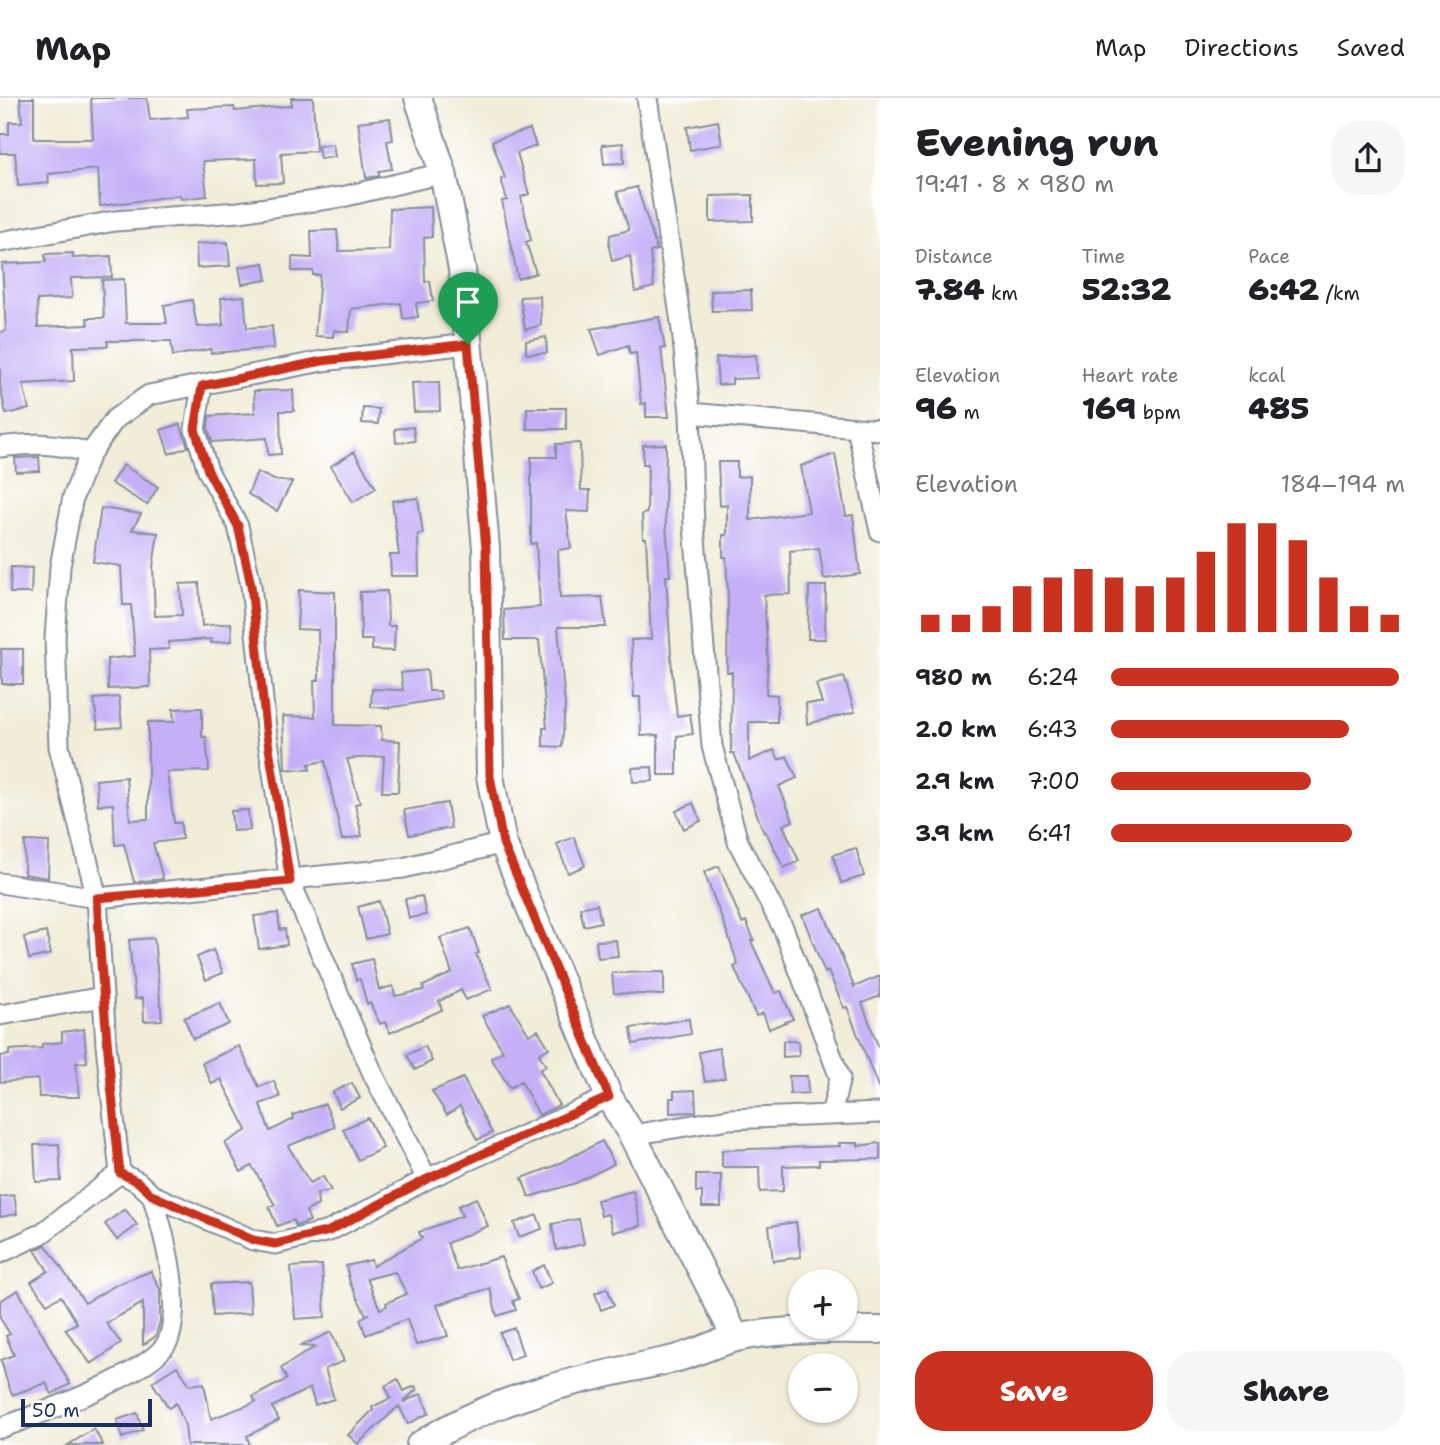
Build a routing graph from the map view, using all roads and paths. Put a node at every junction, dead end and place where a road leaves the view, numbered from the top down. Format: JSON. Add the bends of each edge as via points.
{"nodes":[{"id":1,"x":418,"y":98,"type":"edge"},
{"id":2,"x":647,"y":98,"type":"edge"},
{"id":3,"x":443,"y":173,"type":"junction"},
{"id":4,"x":0,"y":242,"type":"edge"},
{"id":5,"x":468,"y":344,"type":"junction"},
{"id":6,"x":202,"y":386,"type":"junction"},
{"id":7,"x":690,"y":413,"type":"junction"},
{"id":8,"x":857,"y":428,"type":"junction"},
{"id":9,"x":880,"y":429,"type":"edge"},
{"id":10,"x":0,"y":447,"type":"edge"},
{"id":11,"x":90,"y":454,"type":"junction"},
{"id":12,"x":880,"y":531,"type":"edge"},
{"id":13,"x":503,"y":843,"type":"junction"},
{"id":14,"x":290,"y":881,"type":"junction"},
{"id":15,"x":0,"y":883,"type":"edge"},
{"id":16,"x":97,"y":898,"type":"junction"},
{"id":17,"x":103,"y":997,"type":"junction"},
{"id":18,"x":0,"y":1015,"type":"edge"},
{"id":19,"x":609,"y":1097,"type":"junction"},
{"id":20,"x":880,"y":1113,"type":"edge"},
{"id":21,"x":831,"y":1115,"type":"junction"},
{"id":22,"x":632,"y":1135,"type":"junction"},
{"id":23,"x":120,"y":1173,"type":"junction"},
{"id":24,"x":427,"y":1179,"type":"junction"},
{"id":25,"x":152,"y":1195,"type":"junction"},
{"id":26,"x":0,"y":1253,"type":"edge"},
{"id":27,"x":880,"y":1329,"type":"edge"},
{"id":28,"x":736,"y":1338,"type":"junction"},
{"id":29,"x":0,"y":1428,"type":"edge"},
{"id":30,"x":420,"y":1445,"type":"edge"}],
"edges":[{"from":1,"to":3,"type":"street"},
{"from":2,"to":7,"type":"street"},
{"from":3,"to":4,"type":"street","via":[[342,197],[239,212],[115,221]]},
{"from":3,"to":5,"type":"street","via":[[462,269]]},
{"from":5,"to":6,"type":"street","via":[[322,361]]},
{"from":5,"to":13,"type":"street","via":[[486,549],[490,776]]},
{"from":6,"to":11,"type":"street","via":[[149,395],[115,419]]},
{"from":6,"to":14,"type":"street","via":[[195,429],[208,471],[238,526],[251,585],[264,716]]},
{"from":7,"to":8,"type":"street"},
{"from":7,"to":21,"type":"street","via":[[712,746],[738,842],[784,930],[840,1078]]},
{"from":8,"to":9,"type":"street"},
{"from":8,"to":12,"type":"street"},
{"from":10,"to":11,"type":"street","via":[[36,442],[71,446]]},
{"from":11,"to":16,"type":"street","via":[[70,509],[55,638],[59,747]]},
{"from":13,"to":14,"type":"street","via":[[403,868]]},
{"from":13,"to":19,"type":"street"},
{"from":14,"to":16,"type":"street"},
{"from":14,"to":24,"type":"street","via":[[373,1074]]},
{"from":15,"to":16,"type":"street"},
{"from":16,"to":17,"type":"street"},
{"from":17,"to":18,"type":"street"},
{"from":17,"to":23,"type":"street"},
{"from":19,"to":22,"type":"street"},
{"from":19,"to":24,"type":"street"},
{"from":20,"to":21,"type":"street"},
{"from":21,"to":22,"type":"street","via":[[729,1119]]},
{"from":22,"to":28,"type":"street"},
{"from":23,"to":25,"type":"street"},
{"from":23,"to":26,"type":"street","via":[[41,1234]]},
{"from":24,"to":25,"type":"street","via":[[329,1231],[275,1244],[253,1240]]},
{"from":25,"to":29,"type":"street","via":[[167,1244],[169,1340],[161,1352],[98,1390]]},
{"from":27,"to":28,"type":"street"},
{"from":28,"to":30,"type":"street","via":[[680,1358],[584,1378],[491,1406]]}]}
